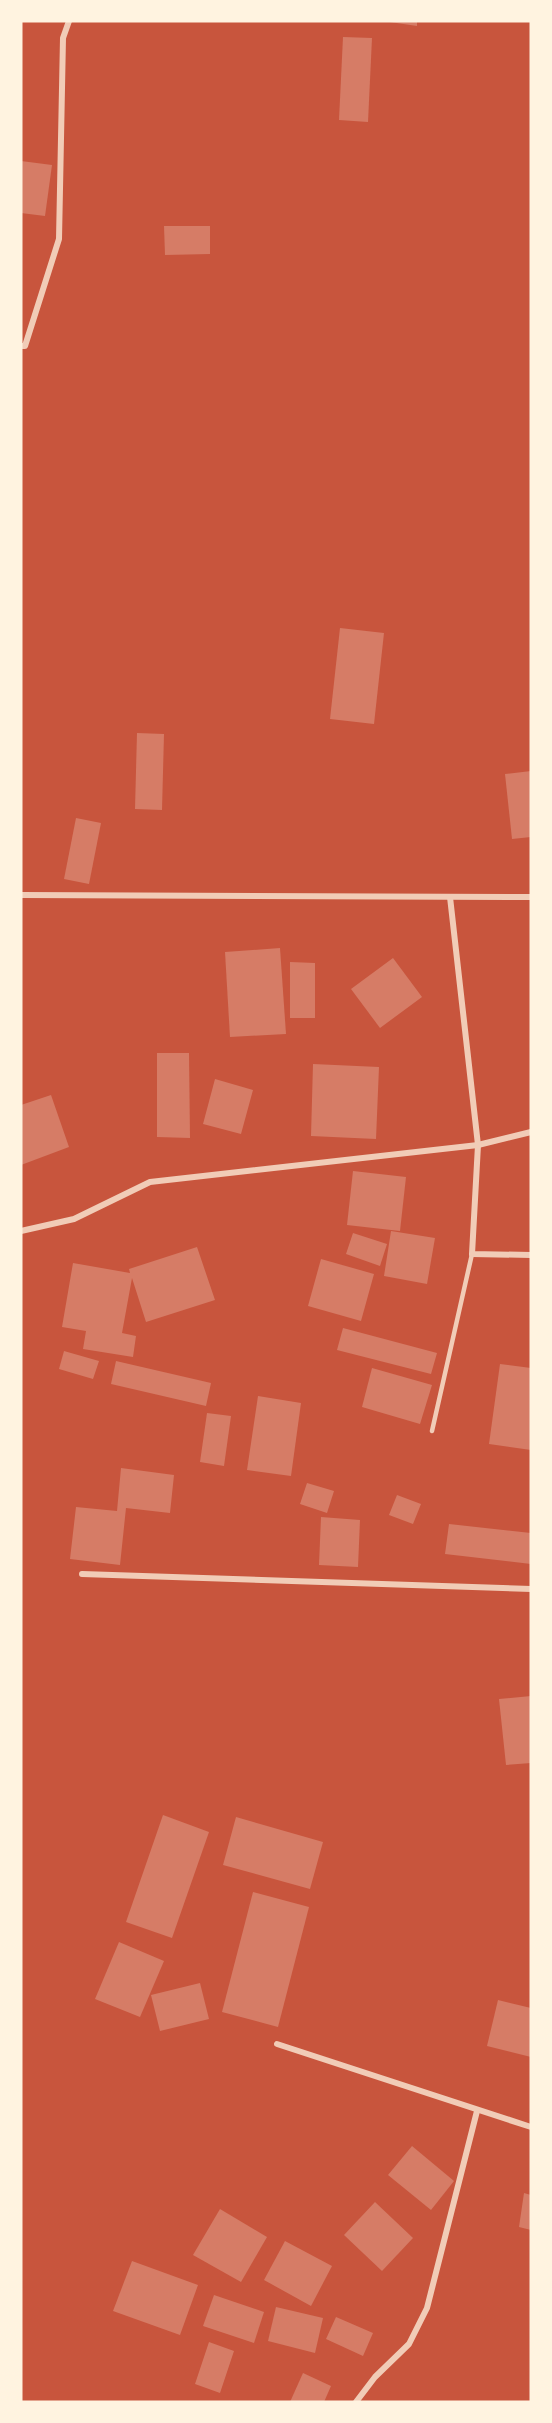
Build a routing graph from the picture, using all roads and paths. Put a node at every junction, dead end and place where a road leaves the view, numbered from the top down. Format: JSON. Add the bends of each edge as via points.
{"nodes":[{"id":1,"x":69,"y":21,"type":"edge"},
{"id":2,"x":21,"y":346,"type":"edge"},
{"id":3,"x":21,"y":895,"type":"edge"},
{"id":4,"x":450,"y":897,"type":"junction"},
{"id":5,"x":531,"y":897,"type":"edge"},
{"id":6,"x":531,"y":1132,"type":"edge"},
{"id":7,"x":478,"y":1145,"type":"junction"},
{"id":8,"x":21,"y":1231,"type":"edge"},
{"id":9,"x":472,"y":1254,"type":"junction"},
{"id":10,"x":531,"y":1255,"type":"edge"},
{"id":11,"x":432,"y":1431,"type":"dead end"},
{"id":12,"x":82,"y":1574,"type":"dead end"},
{"id":13,"x":531,"y":1589,"type":"edge"},
{"id":14,"x":277,"y":2044,"type":"dead end"},
{"id":15,"x":477,"y":2111,"type":"junction"},
{"id":16,"x":531,"y":2127,"type":"edge"},
{"id":17,"x":356,"y":2402,"type":"edge"}],
"edges":[{"from":1,"to":2,"type":"street","via":[[63,38],[59,239],[25,346]]},
{"from":3,"to":4,"type":"street"},
{"from":4,"to":5,"type":"street"},
{"from":4,"to":7,"type":"street"},
{"from":6,"to":7,"type":"street"},
{"from":7,"to":8,"type":"street","via":[[150,1182],[74,1219]]},
{"from":7,"to":9,"type":"street"},
{"from":9,"to":10,"type":"street"},
{"from":9,"to":11,"type":"lane"},
{"from":12,"to":13,"type":"street"},
{"from":14,"to":15,"type":"street"},
{"from":15,"to":16,"type":"street"},
{"from":15,"to":17,"type":"street","via":[[427,2308],[409,2344]]}]}
